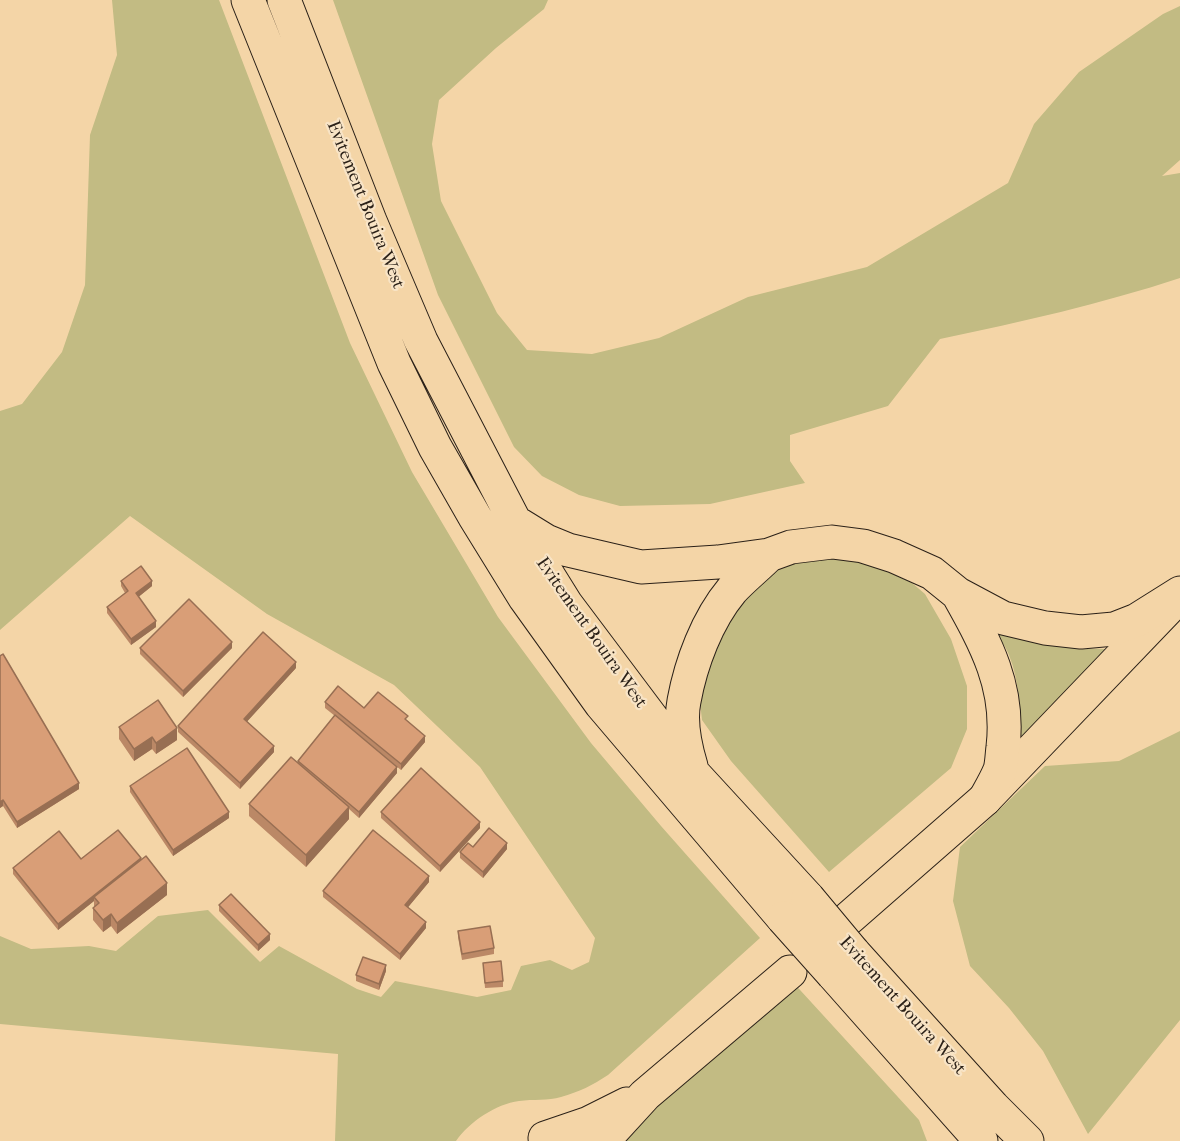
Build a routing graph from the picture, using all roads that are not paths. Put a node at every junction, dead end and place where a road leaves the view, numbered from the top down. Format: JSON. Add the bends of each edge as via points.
{"nodes":[{"id":1,"x":248,"y":0,"type":"edge"},
{"id":2,"x":284,"y":0,"type":"edge"},
{"id":3,"x":515,"y":522,"type":"junction"},
{"id":4,"x":769,"y":555,"type":"junction"},
{"id":5,"x":958,"y":594,"type":"junction"},
{"id":6,"x":1180,"y":594,"type":"edge"},
{"id":7,"x":693,"y":773,"type":"junction"},
{"id":8,"x":985,"y":799,"type":"junction"},
{"id":9,"x":849,"y":918,"type":"dead end"},
{"id":10,"x":843,"y":963,"type":"junction"},
{"id":11,"x":790,"y":972,"type":"dead end"},
{"id":12,"x":645,"y":1095,"type":"junction"},
{"id":13,"x":970,"y":1135,"type":"edge"},
{"id":14,"x":540,"y":1140,"type":"edge"},
{"id":15,"x":603,"y":1141,"type":"edge"},
{"id":16,"x":1027,"y":1141,"type":"edge"}],
"edges":[{"from":1,"to":10,"type":"main road","name":"Evitement Bouira West","bridge":true,"via":[[394,363],[435,447],[525,598],[601,704],[783,918]]},
{"from":2,"to":3,"type":"main road","name":"Evitement Bouira West","via":[[421,341]]},
{"from":3,"to":4,"type":"main road","via":[[568,550],[641,567]]},
{"from":3,"to":7,"type":"main road","name":"Evitement Bouira West","via":[[566,604]]},
{"from":4,"to":5,"type":"main road","via":[[791,547],[832,542],[863,546],[932,573]]},
{"from":4,"to":7,"type":"main road","via":[[733,590],[712,619],[696,659],[683,702]]},
{"from":5,"to":6,"type":"main road","via":[[1003,618],[1081,632],[1114,628],[1137,620]]},
{"from":5,"to":8,"type":"main road","via":[[982,636],[998,676],[1003,704],[1000,769]]},
{"from":6,"to":8,"type":"main road"},
{"from":7,"to":10,"type":"main road","name":"Evitement Bouira West","bridge":true,"via":[[808,898]]},
{"from":8,"to":9,"type":"main road"},
{"from":10,"to":13,"type":"main road","name":"Evitement Bouira West"},
{"from":10,"to":16,"type":"main road","name":"Evitement Bouira West"},
{"from":11,"to":12,"type":"main road"},
{"from":12,"to":14,"type":"main road","via":[[589,1123]]},
{"from":12,"to":15,"type":"main road"}]}
